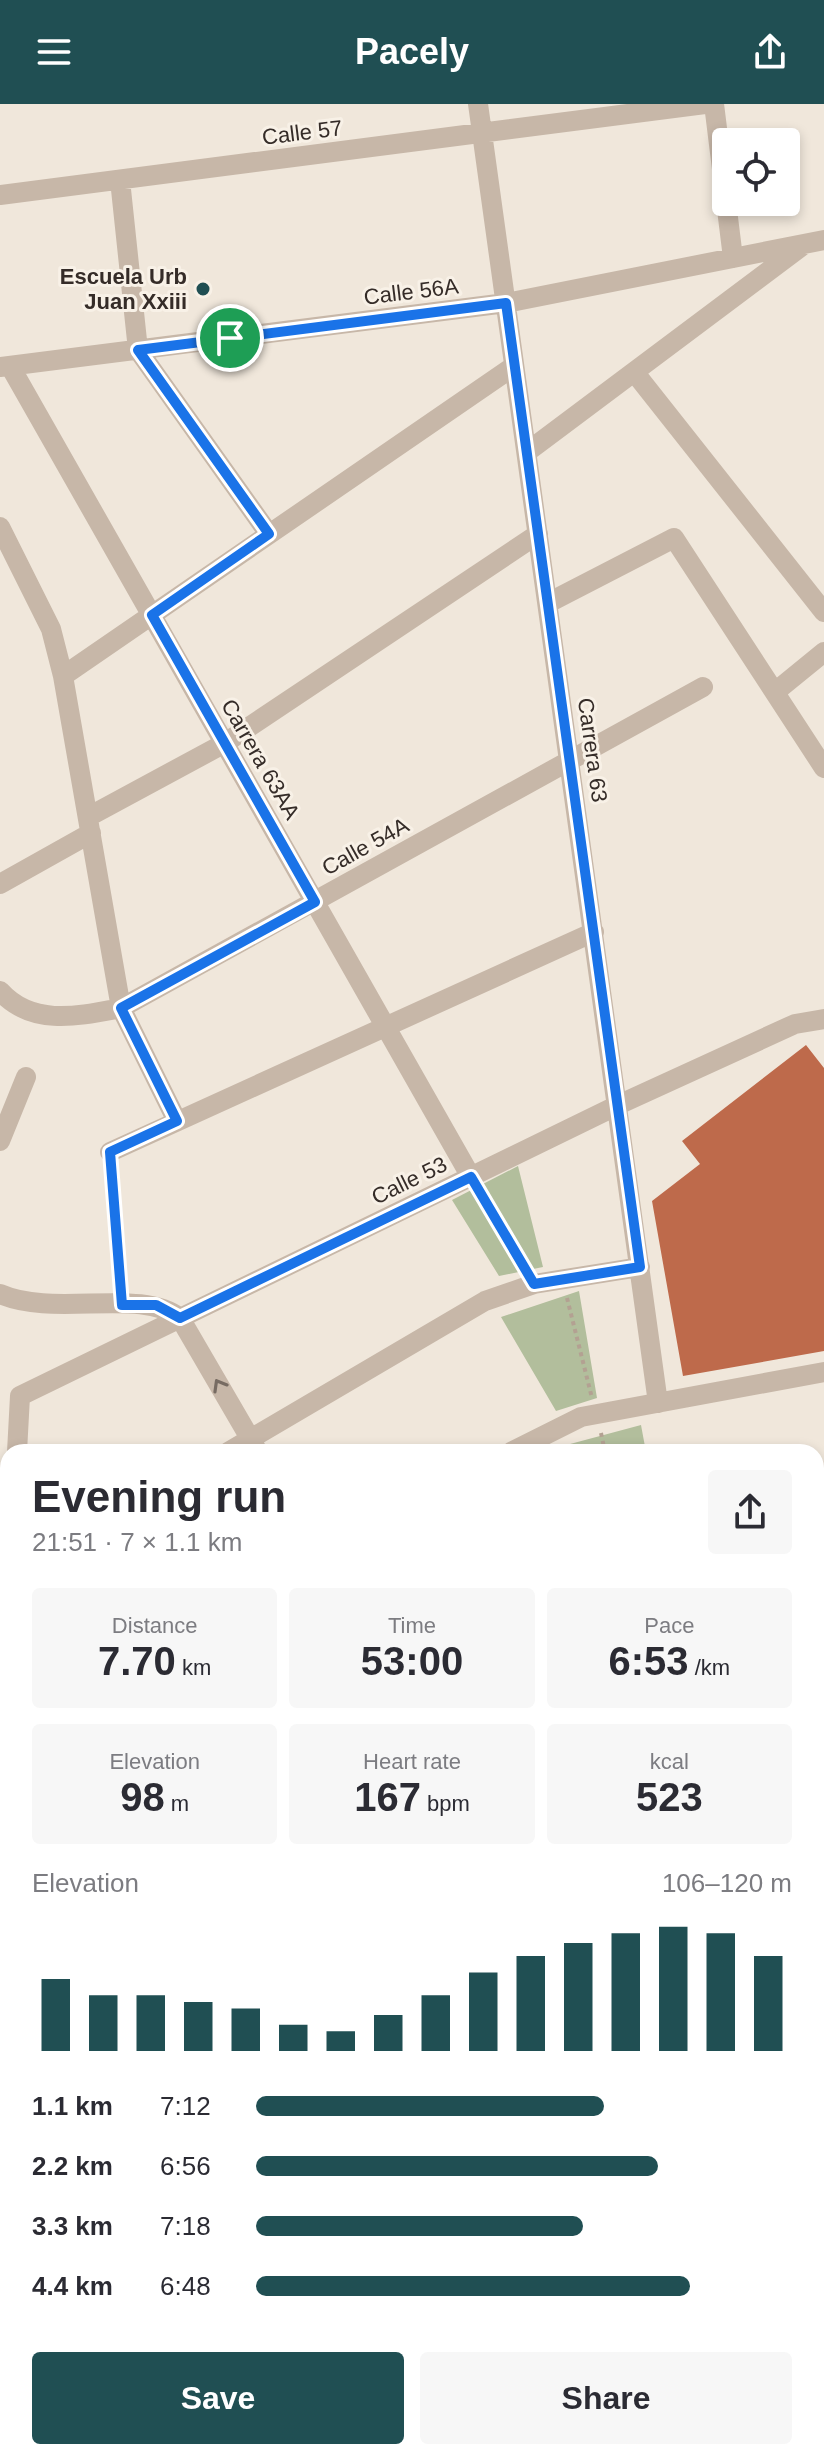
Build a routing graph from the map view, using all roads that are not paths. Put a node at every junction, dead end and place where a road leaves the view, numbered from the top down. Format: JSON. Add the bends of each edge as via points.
{"nodes":[{"id":1,"x":478,"y":104,"type":"edge"},
{"id":2,"x":705,"y":104,"type":"edge"},
{"id":3,"x":714,"y":104,"type":"edge"},
{"id":4,"x":482,"y":133,"type":"junction"},
{"id":5,"x":120,"y":180,"type":"junction"},
{"id":6,"x":0,"y":195,"type":"edge"},
{"id":7,"x":815,"y":242,"type":"edge"},
{"id":8,"x":733,"y":258,"type":"junction"},
{"id":9,"x":506,"y":303,"type":"junction"},
{"id":10,"x":138,"y":350,"type":"junction"},
{"id":11,"x":5,"y":366,"type":"edge"},
{"id":12,"x":514,"y":366,"type":"junction"},
{"id":13,"x":635,"y":373,"type":"junction"},
{"id":14,"x":527,"y":452,"type":"junction"},
{"id":15,"x":0,"y":527,"type":"edge"},
{"id":16,"x":269,"y":534,"type":"junction"},
{"id":17,"x":538,"y":534,"type":"junction"},
{"id":18,"x":548,"y":603,"type":"junction"},
{"id":19,"x":824,"y":612,"type":"edge"},
{"id":20,"x":152,"y":615,"type":"junction"},
{"id":21,"x":824,"y":652,"type":"edge"},
{"id":22,"x":63,"y":676,"type":"junction"},
{"id":23,"x":703,"y":687,"type":"dead end"},
{"id":24,"x":775,"y":692,"type":"junction"},
{"id":25,"x":225,"y":743,"type":"junction"},
{"id":26,"x":570,"y":760,"type":"junction"},
{"id":27,"x":824,"y":768,"type":"edge"},
{"id":28,"x":89,"y":825,"type":"junction"},
{"id":29,"x":0,"y":884,"type":"edge"},
{"id":30,"x":315,"y":902,"type":"junction"},
{"id":31,"x":594,"y":932,"type":"junction"},
{"id":32,"x":0,"y":991,"type":"edge"},
{"id":33,"x":121,"y":1008,"type":"junction"},
{"id":34,"x":824,"y":1019,"type":"edge"},
{"id":35,"x":386,"y":1026,"type":"junction"},
{"id":36,"x":26,"y":1077,"type":"dead end"},
{"id":37,"x":618,"y":1105,"type":"junction"},
{"id":38,"x":177,"y":1121,"type":"junction"},
{"id":39,"x":0,"y":1141,"type":"edge"},
{"id":40,"x":110,"y":1152,"type":"road end"},
{"id":41,"x":471,"y":1177,"type":"junction"},
{"id":42,"x":640,"y":1267,"type":"junction"},
{"id":43,"x":0,"y":1294,"type":"edge"},
{"id":44,"x":180,"y":1318,"type":"junction"},
{"id":45,"x":824,"y":1372,"type":"edge"},
{"id":46,"x":658,"y":1403,"type":"junction"},
{"id":47,"x":17,"y":1444,"type":"edge"},
{"id":48,"x":253,"y":1444,"type":"edge"},
{"id":49,"x":256,"y":1444,"type":"edge"},
{"id":50,"x":526,"y":1444,"type":"edge"}],
"edges":[{"from":1,"to":4,"type":"street","name":"Carrera 63"},
{"from":2,"to":4,"type":"street","name":"Calle 57"},
{"from":3,"to":8,"type":"street"},
{"from":4,"to":5,"type":"street","name":"Calle 57"},
{"from":4,"to":9,"type":"street","name":"Carrera 63"},
{"from":5,"to":6,"type":"street","name":"Calle 57"},
{"from":5,"to":10,"type":"street"},
{"from":7,"to":8,"type":"street","name":"Calle 56A"},
{"from":7,"to":13,"type":"street"},
{"from":8,"to":9,"type":"street","name":"Calle 56A"},
{"from":9,"to":10,"type":"street","name":"Calle 56A"},
{"from":9,"to":12,"type":"street","name":"Carrera 63"},
{"from":10,"to":11,"type":"street","name":"Calle 56A"},
{"from":10,"to":16,"type":"street"},
{"from":11,"to":20,"type":"street","name":"Carrera 63AA"},
{"from":12,"to":14,"type":"street","name":"Carrera 63"},
{"from":12,"to":16,"type":"street"},
{"from":13,"to":14,"type":"street"},
{"from":13,"to":19,"type":"street"},
{"from":14,"to":17,"type":"street","name":"Carrera 63"},
{"from":15,"to":22,"type":"street","via":[[51,629]]},
{"from":16,"to":20,"type":"street"},
{"from":17,"to":18,"type":"street","name":"Carrera 63"},
{"from":17,"to":25,"type":"street"},
{"from":18,"to":24,"type":"street","via":[[674,538]]},
{"from":18,"to":26,"type":"street","name":"Carrera 63"},
{"from":20,"to":22,"type":"street"},
{"from":20,"to":25,"type":"street","name":"Carrera 63AA"},
{"from":21,"to":24,"type":"street"},
{"from":22,"to":28,"type":"street"},
{"from":23,"to":26,"type":"street","name":"Calle 54A"},
{"from":24,"to":27,"type":"street"},
{"from":25,"to":28,"type":"street"},
{"from":25,"to":30,"type":"street","name":"Carrera 63AA"},
{"from":26,"to":30,"type":"street","name":"Calle 54A"},
{"from":26,"to":31,"type":"street","name":"Carrera 63"},
{"from":28,"to":29,"type":"street"},
{"from":28,"to":33,"type":"street"},
{"from":30,"to":33,"type":"street","name":"Calle 54A"},
{"from":30,"to":35,"type":"street","name":"Carrera 63AA"},
{"from":31,"to":35,"type":"street"},
{"from":31,"to":37,"type":"street","name":"Carrera 63"},
{"from":32,"to":33,"type":"street","name":"Calle 54A","via":[[31,1014],[76,1016]]},
{"from":33,"to":38,"type":"street"},
{"from":34,"to":37,"type":"street","name":"Calle 53","via":[[795,1024]]},
{"from":35,"to":38,"type":"street"},
{"from":35,"to":41,"type":"street","name":"Carrera 63AA"},
{"from":36,"to":39,"type":"street"},
{"from":37,"to":41,"type":"street","name":"Calle 53"},
{"from":37,"to":42,"type":"street","name":"Carrera 63"},
{"from":38,"to":40,"type":"street"},
{"from":41,"to":44,"type":"street","name":"Calle 53"},
{"from":42,"to":46,"type":"street","name":"Carrera 63"},
{"from":42,"to":49,"type":"street","via":[[534,1284],[485,1301]]},
{"from":43,"to":44,"type":"street","via":[[48,1306],[156,1305]]},
{"from":44,"to":47,"type":"street","name":"Calle 53","via":[[20,1396]]},
{"from":48,"to":44,"type":"street","one_way":true},
{"from":45,"to":46,"type":"street"},
{"from":46,"to":50,"type":"street","via":[[564,1424]]}]}
